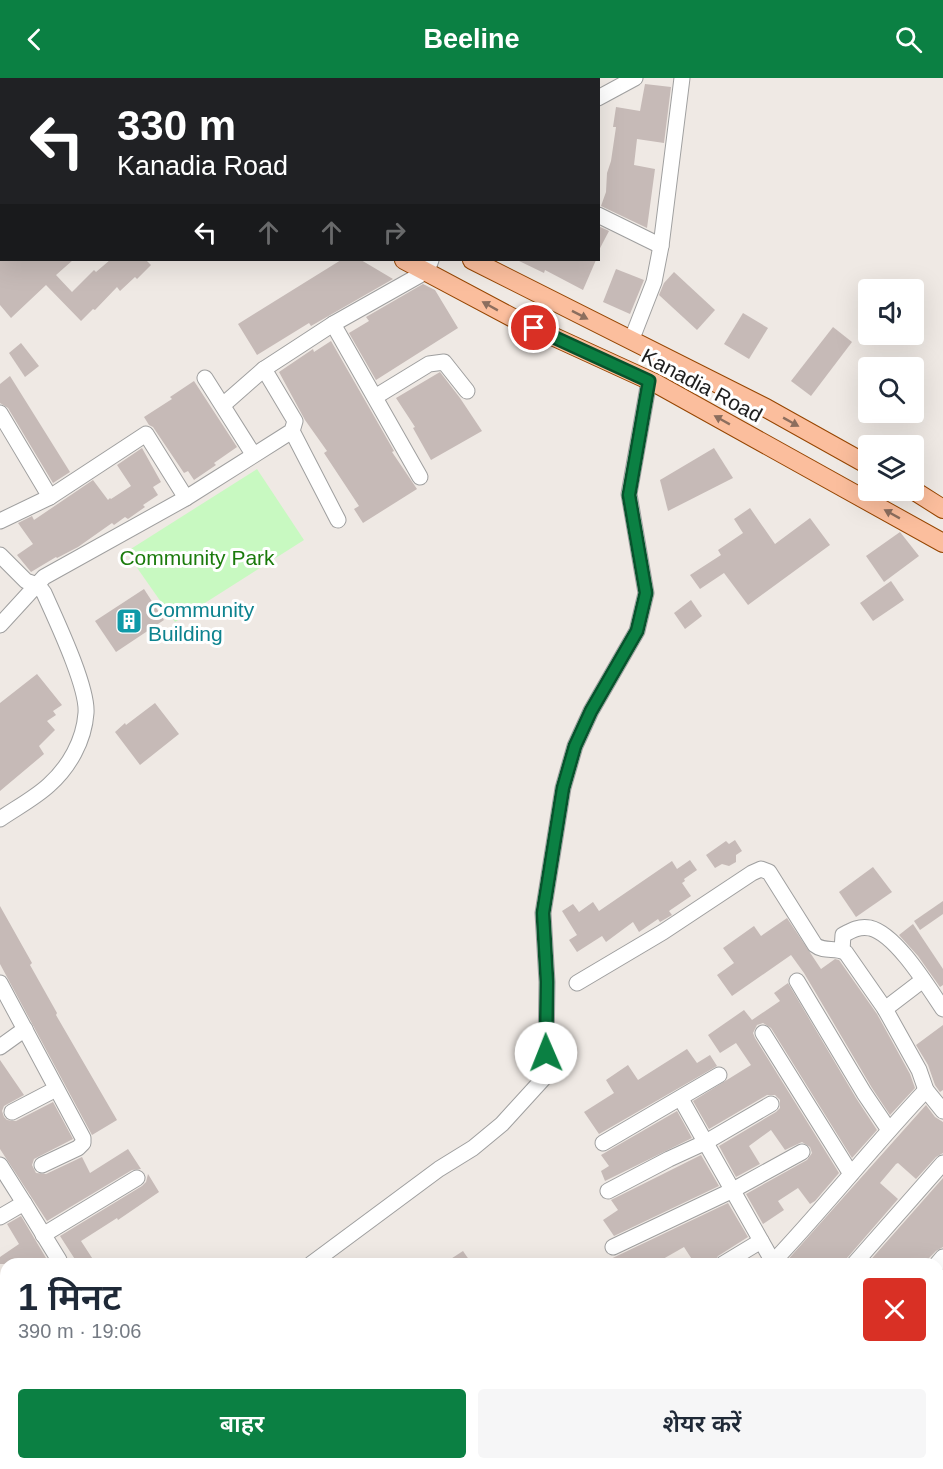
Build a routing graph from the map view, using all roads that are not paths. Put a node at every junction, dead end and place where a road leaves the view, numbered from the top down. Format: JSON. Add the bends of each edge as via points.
{"nodes":[{"id":1,"x":682,"y":78,"type":"edge"},
{"id":2,"x":629,"y":79,"type":"edge"},
{"id":3,"x":600,"y":97,"type":"edge"},
{"id":4,"x":600,"y":216,"type":"edge"},
{"id":5,"x":661,"y":246,"type":"junction"},
{"id":6,"x":409,"y":261,"type":"edge"},
{"id":7,"x":474,"y":261,"type":"edge"},
{"id":8,"x":429,"y":265,"type":"edge"},
{"id":9,"x":333,"y":324,"type":"junction"},
{"id":10,"x":631,"y":341,"type":"junction"},
{"id":11,"x":264,"y":369,"type":"junction"},
{"id":12,"x":205,"y":378,"type":"dead end"},
{"id":13,"x":649,"y":381,"type":"junction"},
{"id":14,"x":467,"y":391,"type":"dead end"},
{"id":15,"x":375,"y":397,"type":"junction"},
{"id":16,"x":223,"y":405,"type":"junction"},
{"id":17,"x":0,"y":413,"type":"edge"},
{"id":18,"x":292,"y":431,"type":"junction"},
{"id":19,"x":253,"y":454,"type":"junction"},
{"id":20,"x":858,"y":459,"type":"edge"},
{"id":21,"x":420,"y":477,"type":"dead end"},
{"id":22,"x":50,"y":497,"type":"junction"},
{"id":23,"x":924,"y":497,"type":"edge"},
{"id":24,"x":186,"y":498,"type":"junction"},
{"id":25,"x":943,"y":508,"type":"edge"},
{"id":26,"x":338,"y":520,"type":"dead end"},
{"id":27,"x":0,"y":521,"type":"edge"},
{"id":28,"x":943,"y":543,"type":"edge"},
{"id":29,"x":0,"y":555,"type":"edge"},
{"id":30,"x":38,"y":585,"type":"junction"},
{"id":31,"x":0,"y":625,"type":"edge"},
{"id":32,"x":0,"y":819,"type":"edge"},
{"id":33,"x":842,"y":950,"type":"junction"},
{"id":34,"x":923,"y":980,"type":"junction"},
{"id":35,"x":797,"y":981,"type":"dead end"},
{"id":36,"x":0,"y":983,"type":"edge"},
{"id":37,"x":577,"y":983,"type":"dead end"},
{"id":38,"x":885,"y":1009,"type":"junction"},
{"id":39,"x":943,"y":1009,"type":"edge"},
{"id":40,"x":25,"y":1029,"type":"junction"},
{"id":41,"x":763,"y":1034,"type":"dead end"},
{"id":42,"x":0,"y":1047,"type":"edge"},
{"id":43,"x":719,"y":1075,"type":"dead end"},
{"id":44,"x":56,"y":1089,"type":"junction"},
{"id":45,"x":926,"y":1090,"type":"junction"},
{"id":46,"x":681,"y":1099,"type":"junction"},
{"id":47,"x":771,"y":1104,"type":"dead end"},
{"id":48,"x":943,"y":1111,"type":"edge"},
{"id":49,"x":12,"y":1112,"type":"dead end"},
{"id":50,"x":889,"y":1130,"type":"junction"},
{"id":51,"x":706,"y":1142,"type":"junction"},
{"id":52,"x":603,"y":1143,"type":"dead end"},
{"id":53,"x":802,"y":1152,"type":"dead end"},
{"id":54,"x":943,"y":1163,"type":"edge"},
{"id":55,"x":0,"y":1165,"type":"edge"},
{"id":56,"x":42,"y":1165,"type":"dead end"},
{"id":57,"x":850,"y":1174,"type":"junction"},
{"id":58,"x":137,"y":1178,"type":"dead end"},
{"id":59,"x":733,"y":1190,"type":"junction"},
{"id":60,"x":608,"y":1191,"type":"dead end"},
{"id":61,"x":24,"y":1203,"type":"junction"},
{"id":62,"x":0,"y":1217,"type":"edge"},
{"id":63,"x":42,"y":1235,"type":"junction"},
{"id":64,"x":761,"y":1241,"type":"junction"},
{"id":65,"x":613,"y":1247,"type":"dead end"},
{"id":66,"x":55,"y":1258,"type":"edge"},
{"id":67,"x":320,"y":1258,"type":"edge"},
{"id":68,"x":733,"y":1258,"type":"edge"},
{"id":69,"x":771,"y":1258,"type":"edge"},
{"id":70,"x":778,"y":1258,"type":"edge"},
{"id":71,"x":859,"y":1258,"type":"edge"}],
"edges":[{"from":1,"to":5,"type":"street"},
{"from":2,"to":3,"type":"street"},
{"from":4,"to":5,"type":"street"},
{"from":5,"to":10,"type":"street","via":[[654,282]]},
{"from":6,"to":8,"type":"main road","name":"Kanadia Road"},
{"from":7,"to":10,"type":"main road","name":"Kanadia Road","one_way":true},
{"from":8,"to":9,"type":"street"},
{"from":13,"to":8,"type":"main road","name":"Kanadia Road","one_way":true,"via":[[515,320]]},
{"from":9,"to":11,"type":"street"},
{"from":9,"to":15,"type":"street"},
{"from":10,"to":20,"type":"main road","name":"Kanadia Road","one_way":true,"via":[[766,408]]},
{"from":11,"to":16,"type":"street"},
{"from":11,"to":18,"type":"street","via":[[295,422]]},
{"from":12,"to":16,"type":"street"},
{"from":28,"to":13,"type":"main road","name":"Kanadia Road","one_way":true},
{"from":13,"to":67,"type":"street","via":[[629,495],[646,593],[637,631],[591,711],[575,746],[563,788],[543,913],[547,982],[543,1079],[502,1124],[473,1148]]},
{"from":14,"to":15,"type":"street","via":[[444,362],[437,362],[429,363]]},
{"from":15,"to":21,"type":"street"},
{"from":16,"to":19,"type":"street"},
{"from":17,"to":22,"type":"street"},
{"from":18,"to":19,"type":"street"},
{"from":18,"to":26,"type":"street"},
{"from":19,"to":24,"type":"street"},
{"from":22,"to":24,"type":"street","via":[[146,435]]},
{"from":22,"to":27,"type":"street"},
{"from":23,"to":25,"type":"main road"},
{"from":24,"to":30,"type":"street","via":[[44,577]]},
{"from":29,"to":30,"type":"street","via":[[26,581]]},
{"from":30,"to":31,"type":"street"},
{"from":30,"to":32,"type":"street","via":[[82,687],[86,712],[81,739],[68,765],[48,786]]},
{"from":33,"to":34,"type":"street","via":[[843,935],[857,927],[872,928],[897,946]]},
{"from":33,"to":37,"type":"street","via":[[825,951],[815,945],[769,872],[761,869]]},
{"from":33,"to":38,"type":"street"},
{"from":34,"to":38,"type":"street"},
{"from":34,"to":39,"type":"street"},
{"from":35,"to":50,"type":"street"},
{"from":36,"to":40,"type":"street"},
{"from":38,"to":45,"type":"street"},
{"from":40,"to":42,"type":"street"},
{"from":40,"to":44,"type":"street"},
{"from":41,"to":57,"type":"street"},
{"from":43,"to":46,"type":"street"},
{"from":44,"to":49,"type":"street"},
{"from":44,"to":56,"type":"street","via":[[83,1143]]},
{"from":45,"to":48,"type":"street"},
{"from":45,"to":50,"type":"street"},
{"from":46,"to":51,"type":"street"},
{"from":46,"to":52,"type":"street"},
{"from":47,"to":51,"type":"street"},
{"from":50,"to":57,"type":"street"},
{"from":51,"to":59,"type":"street"},
{"from":51,"to":60,"type":"street"},
{"from":53,"to":59,"type":"street"},
{"from":54,"to":71,"type":"street"},
{"from":55,"to":61,"type":"street"},
{"from":57,"to":70,"type":"street"},
{"from":58,"to":63,"type":"street"},
{"from":59,"to":64,"type":"street"},
{"from":59,"to":65,"type":"street"},
{"from":61,"to":62,"type":"street"},
{"from":61,"to":63,"type":"street"},
{"from":63,"to":66,"type":"street"},
{"from":64,"to":68,"type":"street"},
{"from":64,"to":69,"type":"street"}]}
